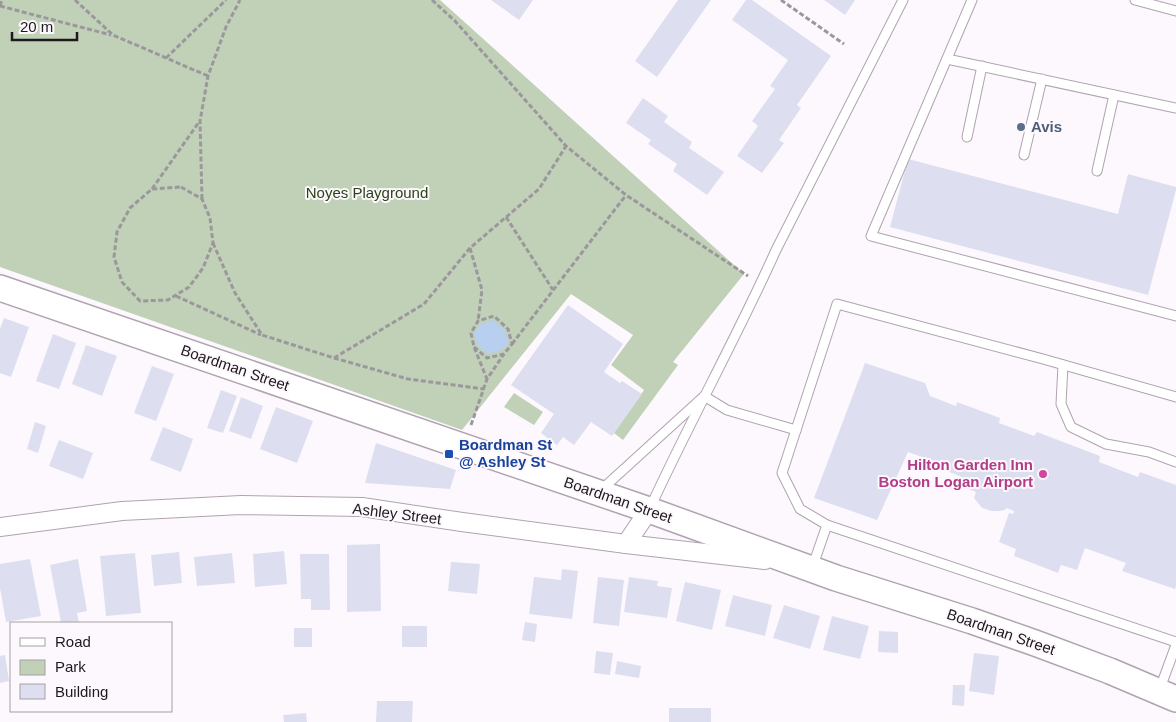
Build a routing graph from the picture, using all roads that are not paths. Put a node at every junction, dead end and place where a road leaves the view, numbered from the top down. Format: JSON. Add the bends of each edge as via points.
{"nodes":[{"id":1,"x":903,"y":0,"type":"edge"},
{"id":2,"x":972,"y":0,"type":"edge"},
{"id":3,"x":1135,"y":0,"type":"edge"},
{"id":4,"x":1176,"y":11,"type":"edge"},
{"id":5,"x":947,"y":59,"type":"junction"},
{"id":6,"x":982,"y":66,"type":"junction"},
{"id":7,"x":1042,"y":79,"type":"junction"},
{"id":8,"x":1114,"y":94,"type":"junction"},
{"id":9,"x":1176,"y":108,"type":"edge"},
{"id":10,"x":967,"y":137,"type":"dead end"},
{"id":11,"x":1024,"y":154,"type":"dead end"},
{"id":12,"x":1097,"y":171,"type":"dead end"},
{"id":13,"x":0,"y":288,"type":"edge"},
{"id":14,"x":1176,"y":316,"type":"edge"},
{"id":15,"x":1063,"y":365,"type":"junction"},
{"id":16,"x":704,"y":396,"type":"junction"},
{"id":17,"x":1176,"y":397,"type":"edge"},
{"id":18,"x":796,"y":430,"type":"junction"},
{"id":19,"x":1176,"y":462,"type":"edge"},
{"id":20,"x":598,"y":493,"type":"junction"},
{"id":21,"x":649,"y":510,"type":"junction"},
{"id":22,"x":827,"y":525,"type":"junction"},
{"id":23,"x":0,"y":528,"type":"edge"},
{"id":24,"x":626,"y":544,"type":"junction"},
{"id":25,"x":802,"y":566,"type":"junction"},
{"id":26,"x":1176,"y":644,"type":"edge"},
{"id":27,"x":1168,"y":695,"type":"edge"}],
"edges":[{"from":1,"to":16,"type":"lane"},
{"from":2,"to":5,"type":"lane"},
{"from":3,"to":4,"type":"lane"},
{"from":5,"to":6,"type":"lane"},
{"from":5,"to":14,"type":"lane","via":[[872,236]]},
{"from":6,"to":7,"type":"lane"},
{"from":6,"to":10,"type":"lane"},
{"from":7,"to":8,"type":"lane"},
{"from":7,"to":11,"type":"lane"},
{"from":8,"to":9,"type":"lane"},
{"from":8,"to":12,"type":"lane"},
{"from":13,"to":20,"type":"main road","name":"Boardman Street"},
{"from":15,"to":17,"type":"lane"},
{"from":15,"to":18,"type":"lane","via":[[837,304]]},
{"from":15,"to":19,"type":"lane","via":[[1061,404],[1071,427],[1106,444],[1148,452]]},
{"from":16,"to":18,"type":"lane","via":[[727,410]]},
{"from":16,"to":20,"type":"lane"},
{"from":16,"to":21,"type":"lane"},
{"from":18,"to":22,"type":"lane","via":[[782,473],[800,509]]},
{"from":20,"to":21,"type":"main road","name":"Boardman Street"},
{"from":21,"to":24,"type":"street"},
{"from":21,"to":25,"type":"main road","name":"Boardman Street"},
{"from":22,"to":25,"type":"lane"},
{"from":22,"to":26,"type":"lane"},
{"from":23,"to":24,"type":"street","name":"Ashley Street","via":[[122,512],[241,505],[362,507]]},
{"from":24,"to":25,"type":"street","name":"Ashley Street"},
{"from":25,"to":27,"type":"main road","name":"Boardman Street","via":[[1035,643]]},
{"from":26,"to":27,"type":"lane"}]}
